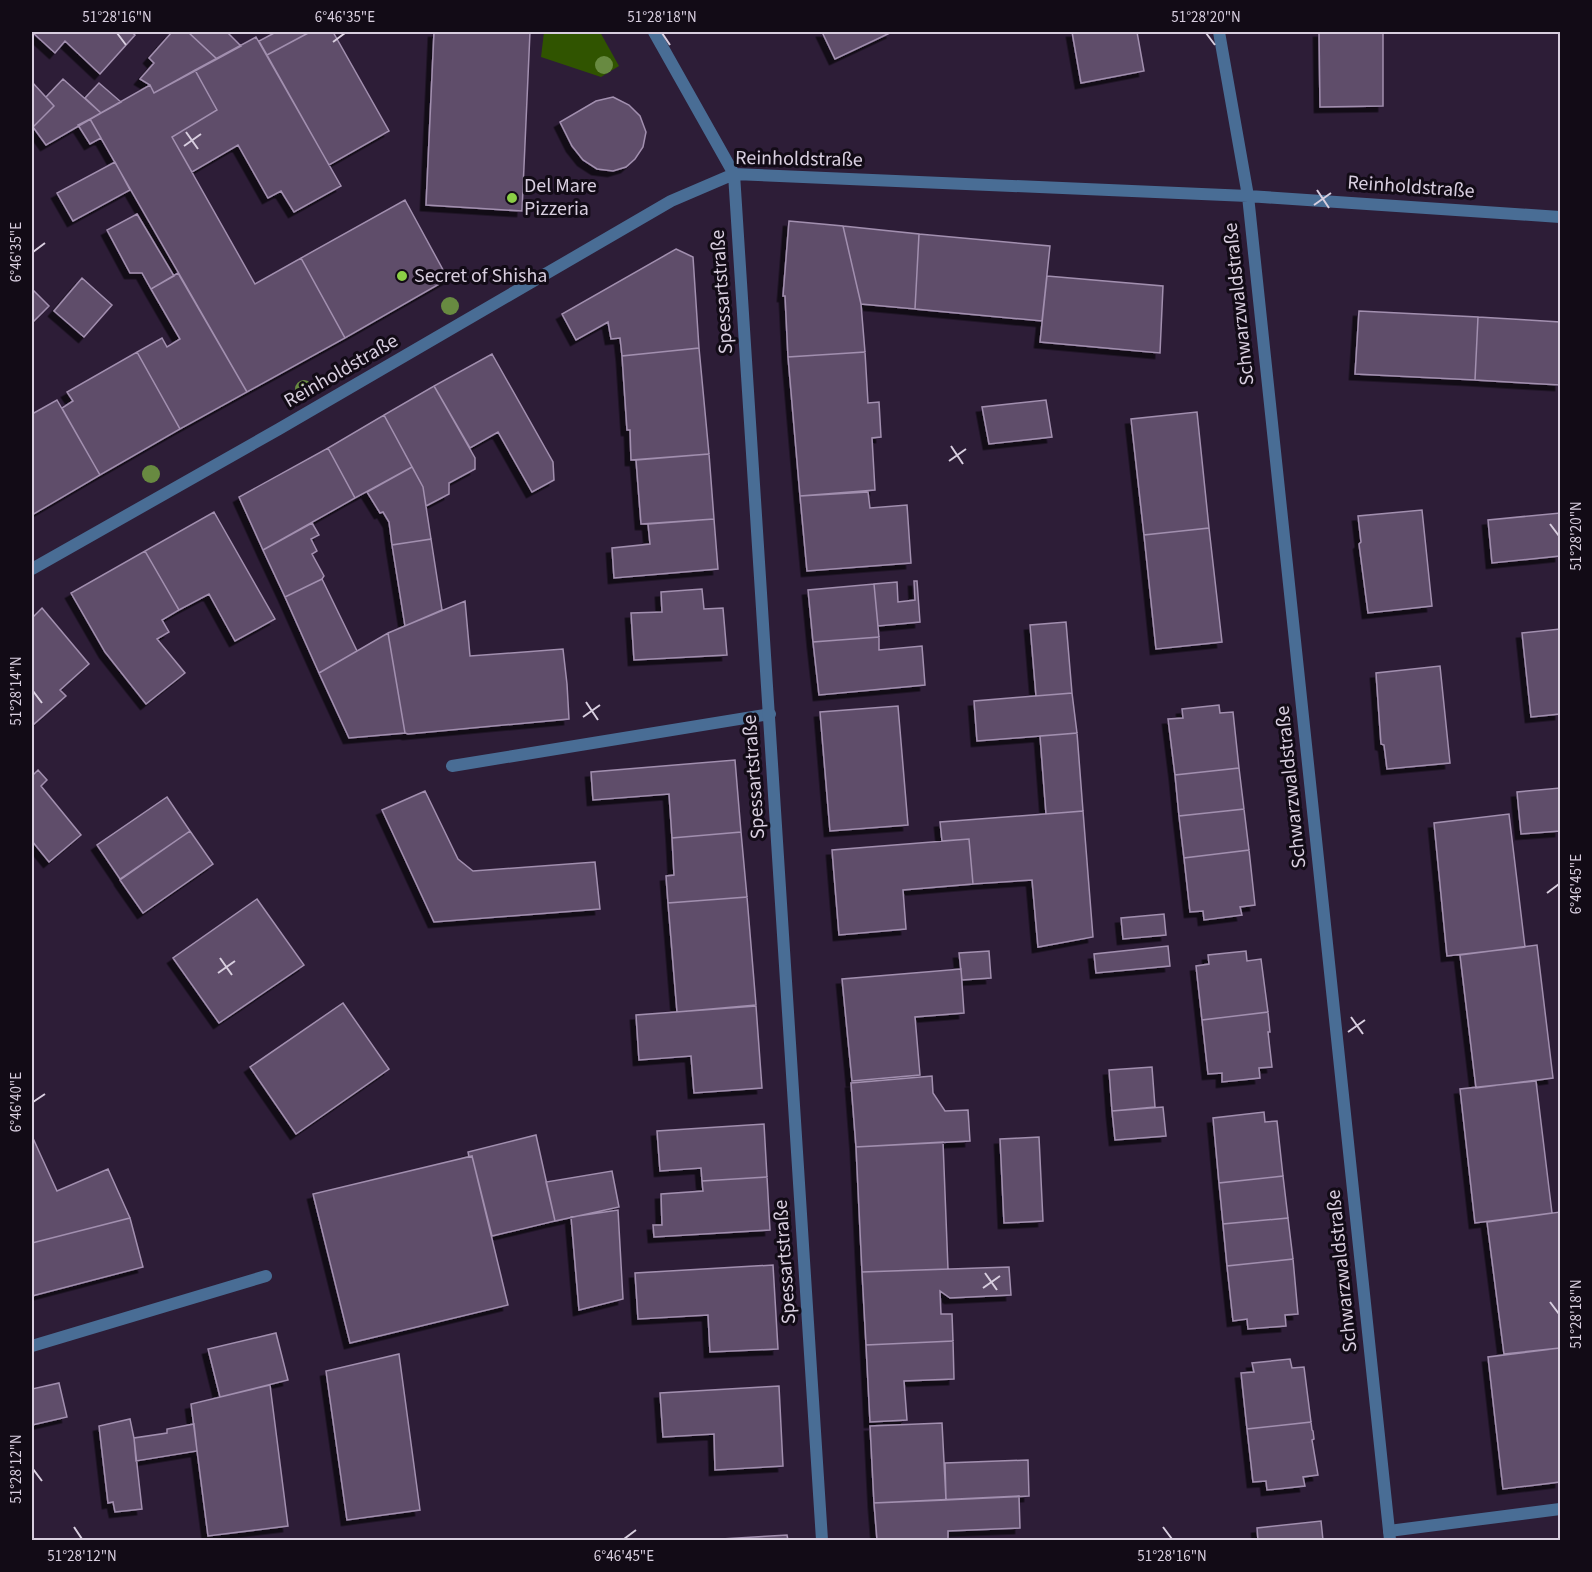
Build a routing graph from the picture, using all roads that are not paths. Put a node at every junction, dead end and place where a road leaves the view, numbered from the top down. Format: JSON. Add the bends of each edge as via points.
{"nodes":[{"id":1,"x":654,"y":32,"type":"edge"},
{"id":2,"x":1219,"y":32,"type":"edge"},
{"id":3,"x":734,"y":174,"type":"junction"},
{"id":4,"x":1248,"y":196,"type":"junction"},
{"id":5,"x":1560,"y":217,"type":"edge"},
{"id":6,"x":32,"y":569,"type":"edge"},
{"id":7,"x":770,"y":714,"type":"junction"},
{"id":8,"x":452,"y":766,"type":"dead end"},
{"id":9,"x":266,"y":1276,"type":"dead end"},
{"id":10,"x":32,"y":1346,"type":"edge"},
{"id":11,"x":1560,"y":1509,"type":"edge"},
{"id":12,"x":1390,"y":1535,"type":"edge"},
{"id":13,"x":822,"y":1540,"type":"edge"}],
"edges":[{"from":1,"to":3,"type":"street","name":"Spessartstraße"},
{"from":2,"to":4,"type":"street","name":"Schwarzwaldstraße"},
{"from":3,"to":4,"type":"street","name":"Reinholdstraße"},
{"from":3,"to":6,"type":"street","name":"Reinholdstraße","via":[[671,201]]},
{"from":3,"to":7,"type":"street","name":"Spessartstraße"},
{"from":4,"to":5,"type":"street","name":"Reinholdstraße"},
{"from":4,"to":12,"type":"street","name":"Schwarzwaldstraße"},
{"from":7,"to":8,"type":"street"},
{"from":7,"to":13,"type":"street","name":"Spessartstraße"},
{"from":9,"to":10,"type":"street"},
{"from":11,"to":12,"type":"street"}]}
